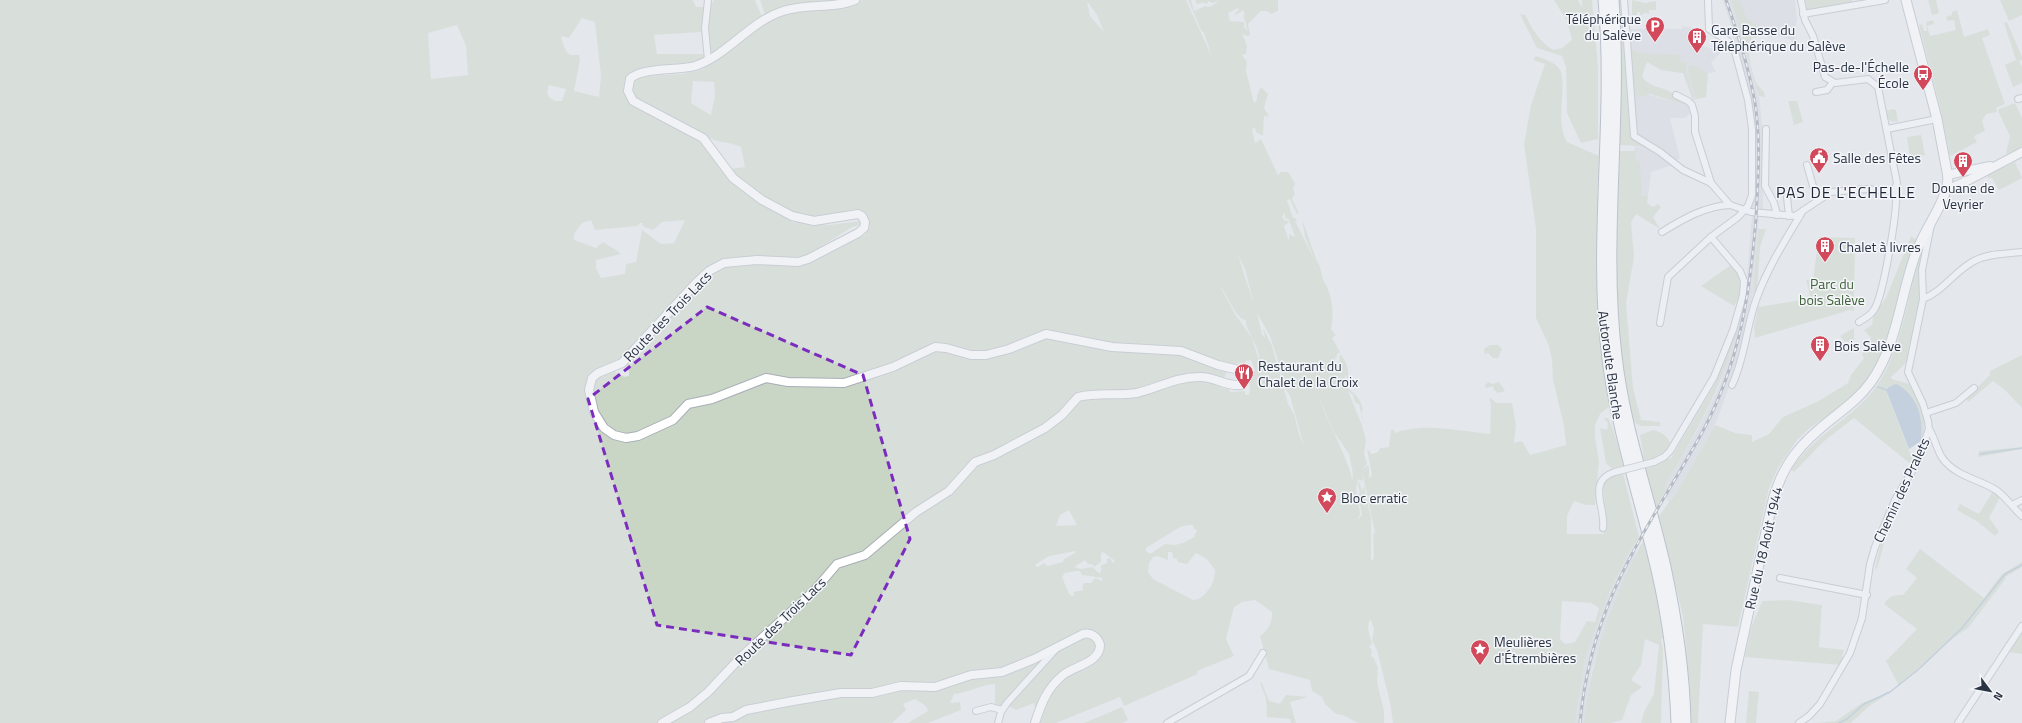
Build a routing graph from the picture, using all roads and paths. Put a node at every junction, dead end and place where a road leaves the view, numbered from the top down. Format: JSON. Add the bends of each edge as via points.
{"nodes":[{"id":1,"x":708,"y":0,"type":"edge"},
{"id":2,"x":855,"y":0,"type":"edge"},
{"id":3,"x":1604,"y":0,"type":"edge"},
{"id":4,"x":1613,"y":0,"type":"edge"},
{"id":5,"x":1624,"y":0,"type":"edge"},
{"id":6,"x":1708,"y":0,"type":"edge"},
{"id":7,"x":1801,"y":0,"type":"edge"},
{"id":8,"x":1885,"y":0,"type":"edge"},
{"id":9,"x":1906,"y":0,"type":"edge"},
{"id":10,"x":1803,"y":14,"type":"junction"},
{"id":11,"x":708,"y":60,"type":"junction"},
{"id":12,"x":1833,"y":82,"type":"junction"},
{"id":13,"x":1816,"y":92,"type":"dead end"},
{"id":14,"x":1676,"y":95,"type":"dead end"},
{"id":15,"x":1937,"y":119,"type":"junction"},
{"id":16,"x":1766,"y":129,"type":"dead end"},
{"id":17,"x":1887,"y":129,"type":"junction"},
{"id":18,"x":2022,"y":152,"type":"edge"},
{"id":19,"x":1807,"y":165,"type":"dead end"},
{"id":20,"x":1995,"y":165,"type":"junction"},
{"id":21,"x":1711,"y":183,"type":"junction"},
{"id":22,"x":1947,"y":183,"type":"junction"},
{"id":23,"x":1895,"y":188,"type":"junction"},
{"id":24,"x":1787,"y":197,"type":"dead end"},
{"id":25,"x":1819,"y":199,"type":"junction"},
{"id":26,"x":1730,"y":205,"type":"junction"},
{"id":27,"x":1745,"y":209,"type":"junction"},
{"id":28,"x":1801,"y":214,"type":"junction"},
{"id":29,"x":1777,"y":215,"type":"junction"},
{"id":30,"x":1789,"y":216,"type":"junction"},
{"id":31,"x":1931,"y":220,"type":"junction"},
{"id":32,"x":1662,"y":232,"type":"dead end"},
{"id":33,"x":1712,"y":237,"type":"junction"},
{"id":34,"x":2022,"y":252,"type":"edge"},
{"id":35,"x":1923,"y":299,"type":"junction"},
{"id":36,"x":1859,"y":322,"type":"dead end"},
{"id":37,"x":1660,"y":323,"type":"dead end"},
{"id":38,"x":1732,"y":385,"type":"dead end"},
{"id":39,"x":1974,"y":388,"type":"dead end"},
{"id":40,"x":1926,"y":413,"type":"junction"},
{"id":41,"x":1929,"y":429,"type":"junction"},
{"id":42,"x":2022,"y":500,"type":"edge"},
{"id":43,"x":2012,"y":505,"type":"junction"},
{"id":44,"x":2022,"y":516,"type":"edge"},
{"id":45,"x":1603,"y":528,"type":"dead end"},
{"id":46,"x":1780,"y":578,"type":"dead end"},
{"id":47,"x":1867,"y":595,"type":"junction"},
{"id":48,"x":2022,"y":626,"type":"edge"},
{"id":49,"x":1059,"y":646,"type":"junction"},
{"id":50,"x":1263,"y":653,"type":"dead end"},
{"id":51,"x":1002,"y":710,"type":"junction"},
{"id":52,"x":976,"y":711,"type":"dead end"},
{"id":53,"x":662,"y":723,"type":"edge"},
{"id":54,"x":709,"y":723,"type":"edge"},
{"id":55,"x":998,"y":723,"type":"edge"},
{"id":56,"x":1035,"y":723,"type":"edge"},
{"id":57,"x":1166,"y":723,"type":"edge"},
{"id":58,"x":1677,"y":723,"type":"edge"},
{"id":59,"x":1685,"y":723,"type":"edge"},
{"id":60,"x":1730,"y":723,"type":"edge"},
{"id":61,"x":1799,"y":723,"type":"edge"},
{"id":62,"x":1958,"y":723,"type":"edge"}],
"edges":[{"from":1,"to":11,"type":"street","via":[[705,28]]},
{"from":2,"to":11,"type":"street","name":"Route des Trois Lacs","via":[[794,8],[772,15]]},
{"from":3,"to":58,"type":"highway","name":"Autoroute Blanche","via":[[1608,75],[1602,258],[1605,337],[1617,412],[1666,614]]},
{"from":4,"to":59,"type":"highway","name":"Autoroute Blanche","via":[[1616,76],[1610,263],[1614,338],[1623,402],[1665,567],[1674,613]]},
{"from":5,"to":21,"type":"street","via":[[1633,134],[1683,170]]},
{"from":6,"to":27,"type":"street","via":[[1709,27],[1734,48],[1750,108],[1752,188]]},
{"from":7,"to":10,"type":"street"},
{"from":8,"to":10,"type":"street"},
{"from":9,"to":15,"type":"main road"},
{"from":10,"to":12,"type":"street","via":[[1813,36],[1823,74]]},
{"from":11,"to":53,"type":"street","name":"Route des Trois Lacs","via":[[685,68],[636,74],[629,81],[628,94],[637,104],[702,138],[733,178],[762,200],[800,219],[814,221],[858,214],[865,222],[864,228],[798,262],[732,262],[715,267],[696,283],[622,363],[598,373],[591,381],[589,390],[594,412],[604,428],[616,436],[638,436],[672,420],[688,404],[712,399],[766,378],[788,382],[844,384],[893,367],[932,347],[972,355],[986,354],[1009,349],[1046,334],[1112,347],[1180,350],[1218,365],[1239,370],[1246,378],[1244,383],[1238,385],[1224,384],[1207,377],[1191,377],[1172,380],[1136,393],[1078,397],[1062,415],[1045,428],[994,455],[976,461],[949,490],[913,515],[865,555],[838,564],[814,591],[742,656],[708,692],[690,707]]},
{"from":12,"to":13,"type":"street","via":[[1827,90]]},
{"from":12,"to":17,"type":"street","via":[[1866,79],[1875,83]]},
{"from":14,"to":21,"type":"street","via":[[1692,105],[1695,116],[1694,132]]},
{"from":15,"to":17,"type":"street"},
{"from":15,"to":22,"type":"main road"},
{"from":16,"to":29,"type":"street","via":[[1765,186]]},
{"from":17,"to":23,"type":"street","via":[[1897,181]]},
{"from":18,"to":20,"type":"street"},
{"from":19,"to":25,"type":"street"},
{"from":20,"to":22,"type":"street"},
{"from":20,"to":22,"type":"street","via":[[1969,180]]},
{"from":21,"to":26,"type":"street"},
{"from":22,"to":31,"type":"main road","name":"Rue du 18 Août 1944"},
{"from":23,"to":25,"type":"street","via":[[1890,191],[1835,191]]},
{"from":23,"to":36,"type":"street","via":[[1891,240],[1880,296],[1874,311]]},
{"from":24,"to":30,"type":"street"},
{"from":25,"to":28,"type":"street"},
{"from":26,"to":27,"type":"street"},
{"from":26,"to":32,"type":"street","via":[[1703,210]]},
{"from":27,"to":29,"type":"street"},
{"from":27,"to":33,"type":"street"},
{"from":28,"to":30,"type":"street"},
{"from":28,"to":38,"type":"street","via":[[1775,256],[1756,301]]},
{"from":29,"to":30,"type":"street"},
{"from":31,"to":35,"type":"street","name":"Chemin des Pralets","via":[[1922,270]]},
{"from":31,"to":60,"type":"main road","name":"Rue du 18 Août 1944","via":[[1915,255],[1891,341],[1880,368],[1861,395],[1801,445],[1780,479],[1772,504],[1738,657]]},
{"from":33,"to":37,"type":"street","via":[[1668,277]]},
{"from":33,"to":45,"type":"street","bridge":true,"via":[[1742,275],[1744,284],[1740,305],[1714,377],[1664,457],[1604,477],[1600,485]]},
{"from":34,"to":35,"type":"street","via":[[1988,255],[1976,259],[1935,293]]},
{"from":35,"to":40,"type":"street","name":"Chemin des Pralets","via":[[1908,372]]},
{"from":39,"to":40,"type":"street","via":[[1956,403]]},
{"from":40,"to":41,"type":"street","name":"Chemin des Pralets"},
{"from":41,"to":43,"type":"street","via":[[1947,463],[1972,480],[1996,490]]},
{"from":41,"to":47,"type":"street","name":"Chemin des Pralets","via":[[1917,463],[1880,532],[1870,564]]},
{"from":42,"to":43,"type":"street"},
{"from":43,"to":44,"type":"street"},
{"from":46,"to":47,"type":"street"},
{"from":47,"to":61,"type":"street","name":"Chemin des Pralets","via":[[1858,633],[1850,653],[1820,704]]},
{"from":48,"to":62,"type":"street"},
{"from":49,"to":51,"type":"street"},
{"from":49,"to":54,"type":"street","via":[[1009,670],[971,675],[942,686],[901,686],[872,693],[841,693],[761,707]]},
{"from":49,"to":56,"type":"street","via":[[1088,633],[1096,638],[1100,648],[1094,658],[1066,673],[1053,685],[1043,700]]},
{"from":50,"to":57,"type":"street","via":[[1249,676]]},
{"from":51,"to":52,"type":"street","via":[[991,707]]},
{"from":51,"to":55,"type":"street"}]}
